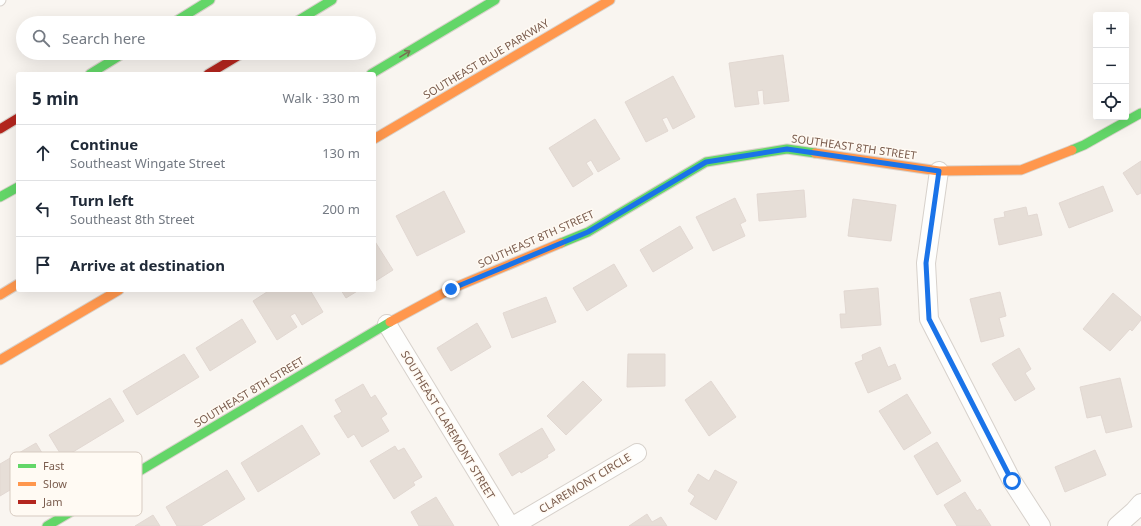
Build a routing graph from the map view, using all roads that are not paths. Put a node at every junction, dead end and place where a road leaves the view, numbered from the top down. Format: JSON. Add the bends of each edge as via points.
{"nodes":[{"id":1,"x":210,"y":0,"type":"edge"},
{"id":2,"x":332,"y":0,"type":"edge"},
{"id":3,"x":495,"y":0,"type":"edge"},
{"id":4,"x":610,"y":0,"type":"edge"},
{"id":5,"x":184,"y":16,"type":"edge"},
{"id":6,"x":306,"y":16,"type":"edge"},
{"id":7,"x":113,"y":60,"type":"edge"},
{"id":8,"x":231,"y":60,"type":"edge"},
{"id":9,"x":93,"y":72,"type":"edge"},
{"id":10,"x":211,"y":72,"type":"edge"},
{"id":11,"x":375,"y":72,"type":"edge"},
{"id":12,"x":1141,"y":113,"type":"edge"},
{"id":13,"x":16,"y":119,"type":"edge"},
{"id":14,"x":0,"y":129,"type":"edge"},
{"id":15,"x":376,"y":138,"type":"edge"},
{"id":16,"x":939,"y":171,"type":"junction"},
{"id":17,"x":16,"y":188,"type":"edge"},
{"id":18,"x":0,"y":198,"type":"edge"},
{"id":19,"x":16,"y":285,"type":"edge"},
{"id":20,"x":116,"y":292,"type":"edge"},
{"id":21,"x":0,"y":295,"type":"edge"},
{"id":22,"x":386,"y":324,"type":"junction"},
{"id":23,"x":0,"y":360,"type":"edge"},
{"id":24,"x":637,"y":453,"type":"dead end"},
{"id":25,"x":142,"y":469,"type":"edge"},
{"id":26,"x":1141,"y":503,"type":"edge"},
{"id":27,"x":64,"y":516,"type":"edge"},
{"id":28,"x":47,"y":526,"type":"edge"},
{"id":29,"x":511,"y":526,"type":"edge"},
{"id":30,"x":1041,"y":526,"type":"edge"},
{"id":31,"x":1117,"y":526,"type":"edge"}],
"edges":[{"from":1,"to":5,"type":"main road"},
{"from":2,"to":6,"type":"main road"},
{"from":11,"to":3,"type":"main road","one_way":true},
{"from":4,"to":15,"type":"main road","name":"SOUTHEAST BLUE PARKWAY"},
{"from":7,"to":9,"type":"main road"},
{"from":8,"to":10,"type":"main road"},
{"from":12,"to":16,"type":"main road","name":"SOUTHEAST 8TH STREET","via":[[1084,145],[1021,170]]},
{"from":13,"to":14,"type":"main road"},
{"from":16,"to":22,"type":"main road","name":"SOUTHEAST 8TH STREET","via":[[787,149],[706,162],[588,232],[451,289]]},
{"from":16,"to":30,"type":"street","via":[[926,263],[929,319],[1012,481]]},
{"from":17,"to":18,"type":"main road"},
{"from":19,"to":21,"type":"main road"},
{"from":20,"to":23,"type":"main road"},
{"from":22,"to":25,"type":"main road","name":"SOUTHEAST 8TH STREET"},
{"from":22,"to":29,"type":"street","name":"SOUTHEAST CLAREMONT STREET"},
{"from":24,"to":29,"type":"street","name":"CLAREMONT CIRCLE"},
{"from":26,"to":31,"type":"street"},
{"from":27,"to":28,"type":"main road","name":"SOUTHEAST 8TH STREET"}]}
